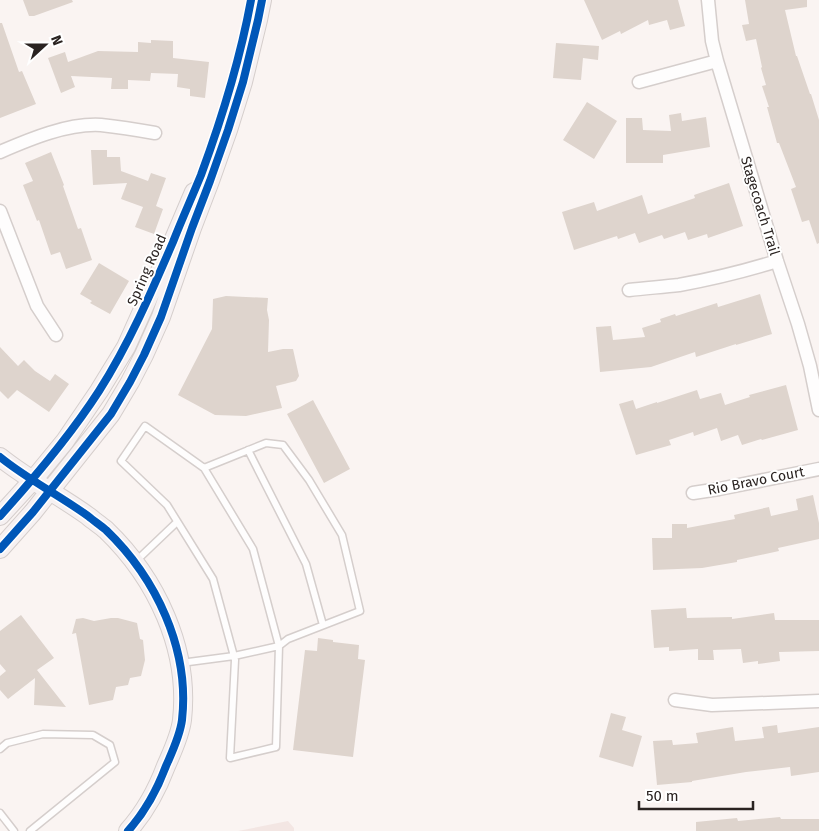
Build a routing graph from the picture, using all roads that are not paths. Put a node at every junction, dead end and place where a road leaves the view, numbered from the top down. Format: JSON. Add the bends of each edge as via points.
{"nodes":[{"id":1,"x":251,"y":0,"type":"edge"},
{"id":2,"x":262,"y":0,"type":"edge"},
{"id":3,"x":708,"y":0,"type":"edge"},
{"id":4,"x":717,"y":61,"type":"junction"},
{"id":5,"x":639,"y":82,"type":"dead end"},
{"id":6,"x":156,"y":133,"type":"dead end"},
{"id":7,"x":0,"y":152,"type":"edge"},
{"id":8,"x":0,"y":211,"type":"edge"},
{"id":9,"x":777,"y":261,"type":"junction"},
{"id":10,"x":629,"y":290,"type":"dead end"},
{"id":11,"x":56,"y":335,"type":"dead end"},
{"id":12,"x":819,"y":410,"type":"edge"},
{"id":13,"x":248,"y":450,"type":"junction"},
{"id":14,"x":0,"y":456,"type":"edge"},
{"id":15,"x":204,"y":468,"type":"junction"},
{"id":16,"x":819,"y":469,"type":"edge"},
{"id":17,"x":33,"y":480,"type":"junction"},
{"id":18,"x":50,"y":491,"type":"junction"},
{"id":19,"x":693,"y":493,"type":"dead end"},
{"id":20,"x":0,"y":516,"type":"edge"},
{"id":21,"x":177,"y":522,"type":"junction"},
{"id":22,"x":0,"y":549,"type":"edge"},
{"id":23,"x":135,"y":562,"type":"junction"},
{"id":24,"x":323,"y":625,"type":"junction"},
{"id":25,"x":279,"y":646,"type":"junction"},
{"id":26,"x":234,"y":656,"type":"junction"},
{"id":27,"x":180,"y":663,"type":"junction"},
{"id":28,"x":675,"y":700,"type":"dead end"},
{"id":29,"x":819,"y":701,"type":"edge"},
{"id":30,"x":0,"y":749,"type":"edge"},
{"id":31,"x":0,"y":813,"type":"edge"},
{"id":32,"x":14,"y":831,"type":"edge"},
{"id":33,"x":30,"y":831,"type":"edge"},
{"id":34,"x":128,"y":831,"type":"edge"}],
"edges":[{"from":1,"to":17,"type":"main road","name":"Spring Road","via":[[220,120],[142,312],[126,347],[99,391]]},
{"from":2,"to":18,"type":"main road","name":"Spring Road","via":[[228,130],[161,317],[111,414]]},
{"from":3,"to":4,"type":"street","name":"Stagecoach Trail"},
{"from":4,"to":5,"type":"street"},
{"from":4,"to":9,"type":"street","name":"Stagecoach Trail"},
{"from":6,"to":7,"type":"street","via":[[100,125],[80,126],[62,129]]},
{"from":8,"to":11,"type":"street","via":[[37,306]]},
{"from":9,"to":10,"type":"street","via":[[703,280]]},
{"from":9,"to":12,"type":"street","name":"Stagecoach Trail","via":[[810,366]]},
{"from":13,"to":15,"type":"lane"},
{"from":13,"to":24,"type":"lane","via":[[306,564]]},
{"from":13,"to":24,"type":"lane","via":[[266,443],[283,445],[309,480],[342,535],[360,611]]},
{"from":14,"to":17,"type":"main road"},
{"from":15,"to":21,"type":"lane","via":[[145,426],[121,460],[167,504]]},
{"from":15,"to":25,"type":"lane","via":[[252,549]]},
{"from":16,"to":19,"type":"street","name":"Rio Bravo Court"},
{"from":17,"to":18,"type":"main road"},
{"from":17,"to":20,"type":"main road","name":"Spring Road"},
{"from":18,"to":22,"type":"main road","name":"Spring Road"},
{"from":18,"to":23,"type":"main road","via":[[104,528]]},
{"from":21,"to":23,"type":"lane"},
{"from":21,"to":26,"type":"lane","via":[[213,578]]},
{"from":23,"to":27,"type":"main road","via":[[148,580],[170,626]]},
{"from":24,"to":25,"type":"lane"},
{"from":25,"to":26,"type":"lane"},
{"from":25,"to":26,"type":"lane","via":[[276,747],[230,758]]},
{"from":26,"to":27,"type":"lane"},
{"from":27,"to":34,"type":"main road","via":[[182,721],[175,744],[160,783]]},
{"from":28,"to":29,"type":"street","via":[[712,705]]},
{"from":30,"to":33,"type":"lane","via":[[7,743],[43,734],[93,735],[110,746],[115,762]]},
{"from":31,"to":32,"type":"lane"}]}
